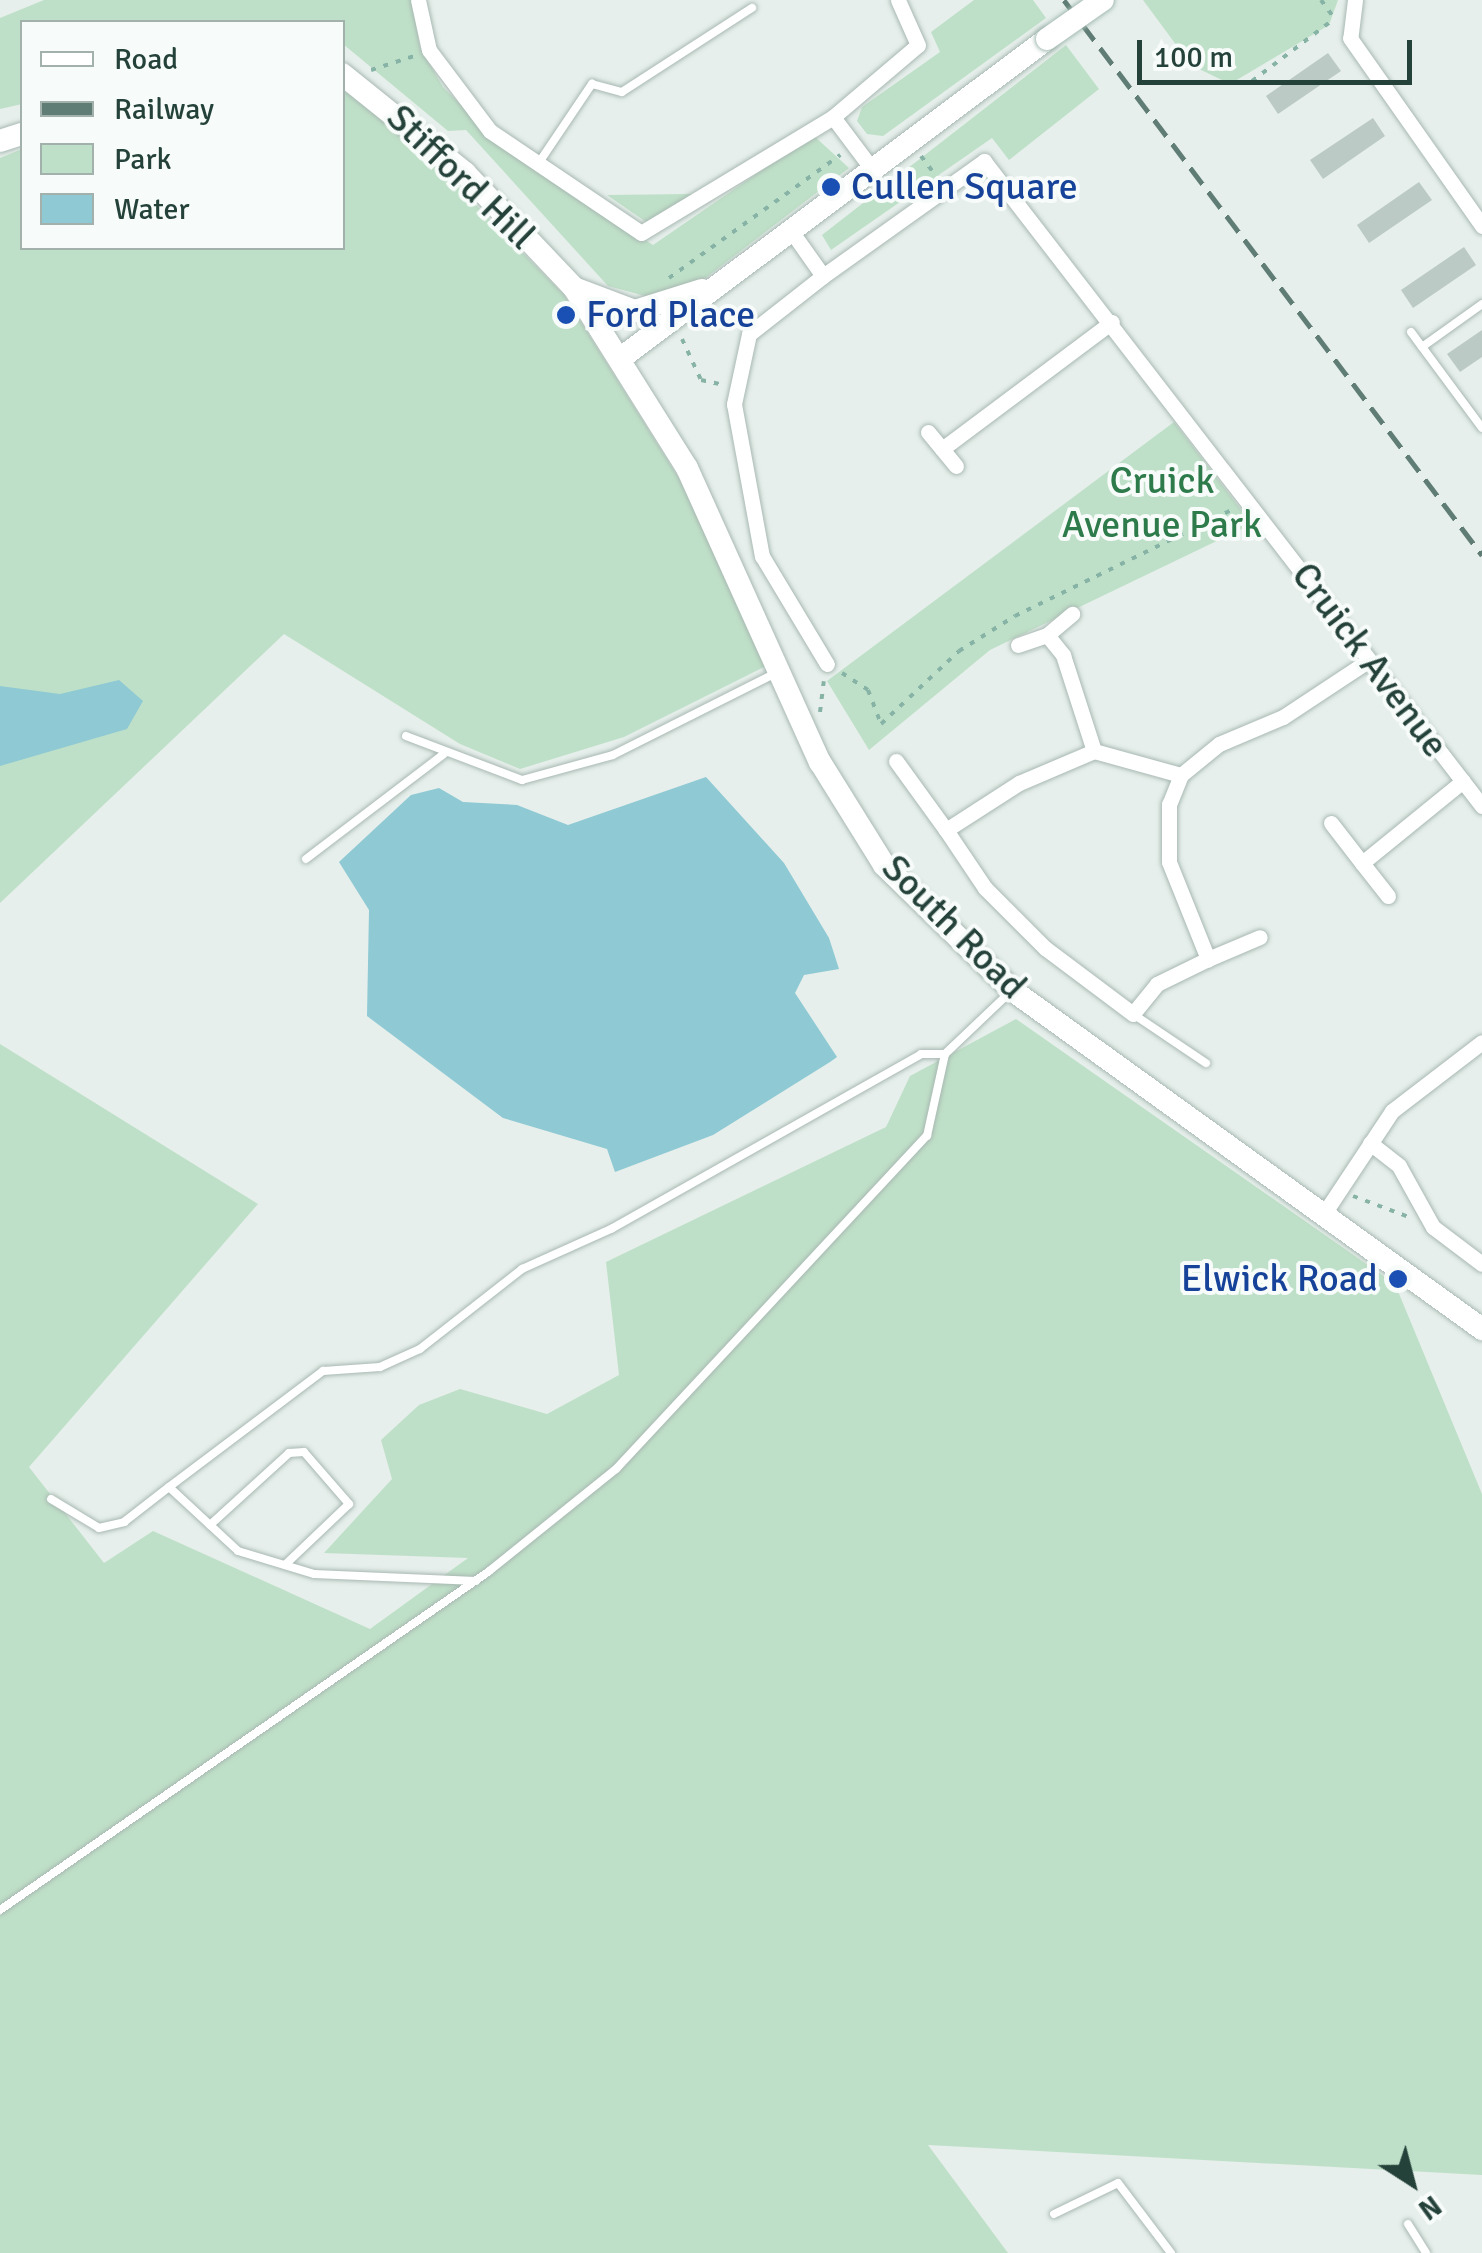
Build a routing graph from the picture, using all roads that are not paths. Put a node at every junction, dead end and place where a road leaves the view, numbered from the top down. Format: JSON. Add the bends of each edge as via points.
{"nodes":[{"id":1,"x":418,"y":0,"type":"edge"},
{"id":2,"x":898,"y":0,"type":"edge"},
{"id":3,"x":1102,"y":0,"type":"edge"},
{"id":4,"x":1355,"y":0,"type":"edge"},
{"id":5,"x":752,"y":8,"type":"dead end"},
{"id":6,"x":352,"y":74,"type":"edge"},
{"id":7,"x":833,"y":117,"type":"junction"},
{"id":8,"x":538,"y":164,"type":"junction"},
{"id":9,"x":875,"y":173,"type":"junction"},
{"id":10,"x":1482,"y":226,"type":"edge"},
{"id":11,"x":794,"y":235,"type":"junction"},
{"id":12,"x":744,"y":272,"type":"junction"},
{"id":13,"x":823,"y":276,"type":"junction"},
{"id":14,"x":574,"y":288,"type":"junction"},
{"id":15,"x":1482,"y":304,"type":"edge"},
{"id":16,"x":1112,"y":322,"type":"junction"},
{"id":17,"x":1411,"y":332,"type":"dead end"},
{"id":18,"x":1422,"y":347,"type":"junction"},
{"id":19,"x":621,"y":358,"type":"junction"},
{"id":20,"x":1482,"y":428,"type":"edge"},
{"id":21,"x":928,"y":432,"type":"dead end"},
{"id":22,"x":942,"y":449,"type":"junction"},
{"id":23,"x":956,"y":466,"type":"dead end"},
{"id":24,"x":1072,"y":614,"type":"dead end"},
{"id":25,"x":1046,"y":634,"type":"junction"},
{"id":26,"x":1018,"y":646,"type":"dead end"},
{"id":27,"x":1369,"y":660,"type":"junction"},
{"id":28,"x":827,"y":664,"type":"road end"},
{"id":29,"x":780,"y":671,"type":"junction"},
{"id":30,"x":406,"y":736,"type":"dead end"},
{"id":31,"x":1094,"y":751,"type":"junction"},
{"id":32,"x":444,"y":754,"type":"junction"},
{"id":33,"x":896,"y":760,"type":"dead end"},
{"id":34,"x":1181,"y":776,"type":"junction"},
{"id":35,"x":1463,"y":782,"type":"junction"},
{"id":36,"x":1482,"y":806,"type":"edge"},
{"id":37,"x":1331,"y":823,"type":"dead end"},
{"id":38,"x":946,"y":830,"type":"junction"},
{"id":39,"x":306,"y":859,"type":"dead end"},
{"id":40,"x":1362,"y":863,"type":"junction"},
{"id":41,"x":1388,"y":896,"type":"dead end"},
{"id":42,"x":1260,"y":937,"type":"dead end"},
{"id":43,"x":1208,"y":959,"type":"junction"},
{"id":44,"x":1012,"y":990,"type":"junction"},
{"id":45,"x":1134,"y":1014,"type":"junction"},
{"id":46,"x":1482,"y":1042,"type":"edge"},
{"id":47,"x":946,"y":1054,"type":"junction"},
{"id":48,"x":1206,"y":1062,"type":"dead end"},
{"id":49,"x":1370,"y":1143,"type":"junction"},
{"id":50,"x":1325,"y":1212,"type":"junction"},
{"id":51,"x":1482,"y":1264,"type":"edge"},
{"id":52,"x":1482,"y":1329,"type":"edge"},
{"id":53,"x":169,"y":1486,"type":"junction"},
{"id":54,"x":52,"y":1499,"type":"dead end"},
{"id":55,"x":210,"y":1525,"type":"junction"},
{"id":56,"x":285,"y":1565,"type":"junction"},
{"id":57,"x":476,"y":1581,"type":"junction"},
{"id":58,"x":0,"y":1910,"type":"edge"},
{"id":59,"x":1054,"y":2214,"type":"dead end"},
{"id":60,"x":1408,"y":2224,"type":"dead end"},
{"id":61,"x":1171,"y":2253,"type":"edge"},
{"id":62,"x":1426,"y":2253,"type":"edge"}],
"edges":[{"from":1,"to":8,"type":"street","via":[[448,84],[490,131]]},
{"from":2,"to":7,"type":"street","via":[[918,46]]},
{"from":3,"to":9,"type":"main road","bridge":true},
{"from":4,"to":10,"type":"street","via":[[1341,19],[1350,38]]},
{"from":5,"to":8,"type":"lane","via":[[622,92],[592,84]]},
{"from":6,"to":14,"type":"main road","name":"Stifford Hill","via":[[464,174]]},
{"from":7,"to":8,"type":"street","via":[[660,229],[641,233]]},
{"from":7,"to":9,"type":"street"},
{"from":9,"to":11,"type":"main road"},
{"from":11,"to":12,"type":"main road"},
{"from":11,"to":13,"type":"street"},
{"from":12,"to":14,"type":"main road","name":"Stifford Hill","via":[[646,309]]},
{"from":12,"to":19,"type":"main road"},
{"from":13,"to":16,"type":"street","name":"Cruick Avenue","via":[[984,161]]},
{"from":13,"to":28,"type":"street","via":[[749,334],[732,386],[762,556]]},
{"from":14,"to":19,"type":"main road","name":"Stifford Hill"},
{"from":15,"to":18,"type":"lane"},
{"from":16,"to":22,"type":"street"},
{"from":16,"to":27,"type":"street","name":"Cruick Avenue"},
{"from":17,"to":18,"type":"lane"},
{"from":18,"to":20,"type":"lane"},
{"from":19,"to":29,"type":"main road","name":"South Road","via":[[687,468]]},
{"from":21,"to":22,"type":"street"},
{"from":22,"to":23,"type":"street"},
{"from":24,"to":25,"type":"street"},
{"from":25,"to":26,"type":"street"},
{"from":25,"to":31,"type":"street","via":[[1077,688]]},
{"from":27,"to":34,"type":"street","via":[[1283,717],[1218,744]]},
{"from":27,"to":35,"type":"street","name":"Cruick Avenue"},
{"from":29,"to":32,"type":"lane","via":[[558,774],[505,780]]},
{"from":29,"to":44,"type":"main road","name":"South Road","via":[[820,762],[884,865]]},
{"from":30,"to":32,"type":"lane"},
{"from":31,"to":34,"type":"street"},
{"from":31,"to":38,"type":"street","via":[[1019,783]]},
{"from":32,"to":39,"type":"lane"},
{"from":33,"to":38,"type":"street"},
{"from":34,"to":43,"type":"street","via":[[1169,804],[1168,862]]},
{"from":35,"to":36,"type":"street","name":"Cruick Avenue"},
{"from":35,"to":40,"type":"street"},
{"from":37,"to":40,"type":"street"},
{"from":38,"to":45,"type":"street","via":[[985,888],[1045,948]]},
{"from":40,"to":41,"type":"street"},
{"from":42,"to":43,"type":"street"},
{"from":43,"to":45,"type":"street","via":[[1157,984]]},
{"from":44,"to":47,"type":"lane"},
{"from":44,"to":50,"type":"main road","name":"South Road"},
{"from":45,"to":48,"type":"lane"},
{"from":46,"to":49,"type":"street","via":[[1392,1110]]},
{"from":47,"to":53,"type":"lane","via":[[921,1054],[611,1229],[522,1268],[420,1348],[380,1366],[322,1371]]},
{"from":47,"to":57,"type":"lane","via":[[927,1136],[862,1214],[616,1469]]},
{"from":49,"to":50,"type":"street"},
{"from":49,"to":51,"type":"street","via":[[1398,1166],[1433,1227]]},
{"from":50,"to":52,"type":"main road","name":"South Road"},
{"from":53,"to":54,"type":"lane","via":[[124,1522],[99,1528]]},
{"from":53,"to":55,"type":"lane"},
{"from":55,"to":56,"type":"lane","via":[[238,1551]]},
{"from":55,"to":56,"type":"lane","via":[[290,1453],[304,1452],[350,1504]]},
{"from":56,"to":57,"type":"lane"},
{"from":57,"to":58,"type":"lane"},
{"from":59,"to":61,"type":"lane","via":[[1118,2183]]},
{"from":60,"to":62,"type":"lane"}]}
